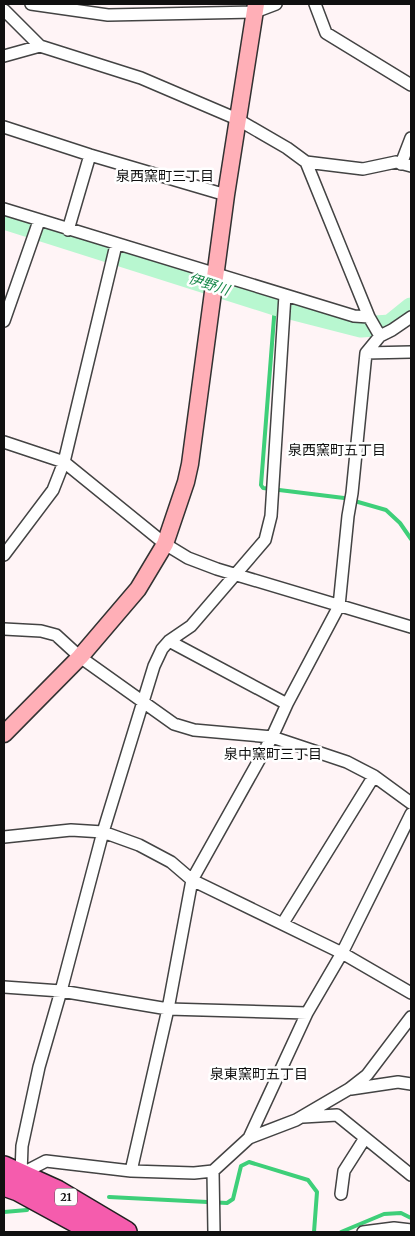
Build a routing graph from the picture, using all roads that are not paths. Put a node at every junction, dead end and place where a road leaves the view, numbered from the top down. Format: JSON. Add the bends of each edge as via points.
{"nodes":[{"id":1,"x":31,"y":4,"type":"edge"},
{"id":2,"x":276,"y":4,"type":"edge"},
{"id":3,"x":315,"y":4,"type":"edge"},
{"id":4,"x":256,"y":8,"type":"edge"},
{"id":5,"x":172,"y":9,"type":"edge"},
{"id":6,"x":4,"y":10,"type":"edge"},
{"id":7,"x":40,"y":46,"type":"junction"},
{"id":8,"x":4,"y":56,"type":"edge"},
{"id":9,"x":411,"y":86,"type":"edge"},
{"id":10,"x":237,"y":119,"type":"junction"},
{"id":11,"x":4,"y":127,"type":"edge"},
{"id":12,"x":411,"y":138,"type":"edge"},
{"id":13,"x":90,"y":155,"type":"junction"},
{"id":14,"x":306,"y":162,"type":"junction"},
{"id":15,"x":406,"y":165,"type":"edge"},
{"id":16,"x":226,"y":195,"type":"junction"},
{"id":17,"x":4,"y":209,"type":"edge"},
{"id":18,"x":39,"y":221,"type":"junction"},
{"id":19,"x":68,"y":230,"type":"junction"},
{"id":20,"x":116,"y":245,"type":"junction"},
{"id":21,"x":217,"y":274,"type":"junction"},
{"id":22,"x":285,"y":295,"type":"junction"},
{"id":23,"x":369,"y":317,"type":"junction"},
{"id":24,"x":411,"y":317,"type":"edge"},
{"id":25,"x":4,"y":321,"type":"edge"},
{"id":26,"x":380,"y":336,"type":"junction"},
{"id":27,"x":411,"y":352,"type":"edge"},
{"id":28,"x":366,"y":354,"type":"junction"},
{"id":29,"x":4,"y":442,"type":"edge"},
{"id":30,"x":64,"y":462,"type":"junction"},
{"id":31,"x":165,"y":544,"type":"junction"},
{"id":32,"x":4,"y":555,"type":"edge"},
{"id":33,"x":236,"y":575,"type":"junction"},
{"id":34,"x":339,"y":606,"type":"junction"},
{"id":35,"x":411,"y":627,"type":"edge"},
{"id":36,"x":4,"y":629,"type":"edge"},
{"id":37,"x":169,"y":641,"type":"junction"},
{"id":38,"x":80,"y":657,"type":"junction"},
{"id":39,"x":143,"y":703,"type":"junction"},
{"id":40,"x":287,"y":704,"type":"junction"},
{"id":41,"x":4,"y":734,"type":"edge"},
{"id":42,"x":272,"y":737,"type":"junction"},
{"id":43,"x":374,"y":776,"type":"junction"},
{"id":44,"x":411,"y":803,"type":"edge"},
{"id":45,"x":411,"y":814,"type":"edge"},
{"id":46,"x":103,"y":832,"type":"junction"},
{"id":47,"x":4,"y":837,"type":"edge"},
{"id":48,"x":192,"y":880,"type":"junction"},
{"id":49,"x":283,"y":923,"type":"junction"},
{"id":50,"x":342,"y":953,"type":"junction"},
{"id":51,"x":4,"y":987,"type":"edge"},
{"id":52,"x":61,"y":990,"type":"junction"},
{"id":53,"x":411,"y":993,"type":"edge"},
{"id":54,"x":168,"y":1010,"type":"junction"},
{"id":55,"x":306,"y":1013,"type":"junction"},
{"id":56,"x":411,"y":1016,"type":"edge"},
{"id":57,"x":411,"y":1084,"type":"edge"},
{"id":58,"x":349,"y":1089,"type":"junction"},
{"id":59,"x":301,"y":1117,"type":"junction"},
{"id":60,"x":249,"y":1138,"type":"junction"},
{"id":61,"x":365,"y":1138,"type":"junction"},
{"id":62,"x":132,"y":1171,"type":"junction"},
{"id":63,"x":213,"y":1171,"type":"junction"},
{"id":64,"x":9,"y":1175,"type":"edge"},
{"id":65,"x":411,"y":1175,"type":"edge"},
{"id":66,"x":341,"y":1194,"type":"dead end"},
{"id":67,"x":411,"y":1230,"type":"edge"},
{"id":68,"x":95,"y":1232,"type":"edge"},
{"id":69,"x":126,"y":1232,"type":"edge"},
{"id":70,"x":214,"y":1232,"type":"edge"},
{"id":71,"x":363,"y":1232,"type":"edge"}],
"edges":[{"from":1,"to":5,"type":"street","via":[[108,15]]},
{"from":2,"to":4,"type":"street"},
{"from":3,"to":9,"type":"street","via":[[326,33]]},
{"from":4,"to":5,"type":"street"},
{"from":4,"to":10,"type":"street"},
{"from":6,"to":7,"type":"street"},
{"from":7,"to":8,"type":"street"},
{"from":7,"to":10,"type":"street","via":[[141,78]]},
{"from":10,"to":14,"type":"street"},
{"from":10,"to":16,"type":"street"},
{"from":11,"to":13,"type":"street"},
{"from":12,"to":15,"type":"street"},
{"from":13,"to":16,"type":"street"},
{"from":13,"to":19,"type":"street"},
{"from":14,"to":15,"type":"street","via":[[363,169],[396,162]]},
{"from":14,"to":23,"type":"street"},
{"from":16,"to":21,"type":"street"},
{"from":17,"to":18,"type":"street"},
{"from":18,"to":19,"type":"street"},
{"from":18,"to":25,"type":"street"},
{"from":19,"to":20,"type":"street"},
{"from":20,"to":21,"type":"street"},
{"from":20,"to":30,"type":"street"},
{"from":21,"to":22,"type":"street"},
{"from":21,"to":31,"type":"street","via":[[190,464]]},
{"from":22,"to":23,"type":"street","via":[[354,316]]},
{"from":22,"to":33,"type":"street","via":[[271,516],[265,540]]},
{"from":23,"to":26,"type":"street"},
{"from":24,"to":26,"type":"street"},
{"from":26,"to":28,"type":"street"},
{"from":27,"to":28,"type":"street"},
{"from":28,"to":34,"type":"street"},
{"from":29,"to":30,"type":"street"},
{"from":30,"to":31,"type":"street"},
{"from":30,"to":32,"type":"street","via":[[53,490]]},
{"from":31,"to":33,"type":"street","via":[[188,558]]},
{"from":31,"to":38,"type":"street","via":[[138,589]]},
{"from":33,"to":34,"type":"street"},
{"from":33,"to":37,"type":"street","via":[[191,626]]},
{"from":34,"to":35,"type":"street"},
{"from":34,"to":40,"type":"street"},
{"from":36,"to":38,"type":"street","via":[[56,635]]},
{"from":37,"to":39,"type":"street","via":[[154,666]]},
{"from":37,"to":40,"type":"street"},
{"from":38,"to":39,"type":"street"},
{"from":38,"to":41,"type":"street"},
{"from":39,"to":42,"type":"street","via":[[174,724],[194,730]]},
{"from":39,"to":46,"type":"street"},
{"from":40,"to":42,"type":"street"},
{"from":42,"to":43,"type":"street","via":[[347,762]]},
{"from":42,"to":48,"type":"street"},
{"from":43,"to":44,"type":"street"},
{"from":43,"to":49,"type":"street"},
{"from":45,"to":50,"type":"street"},
{"from":46,"to":47,"type":"street","via":[[71,830]]},
{"from":46,"to":48,"type":"street","via":[[139,844],[171,862]]},
{"from":46,"to":52,"type":"street"},
{"from":48,"to":49,"type":"street"},
{"from":48,"to":54,"type":"street"},
{"from":49,"to":50,"type":"street"},
{"from":50,"to":53,"type":"street"},
{"from":50,"to":55,"type":"street"},
{"from":51,"to":52,"type":"street"},
{"from":52,"to":54,"type":"street"},
{"from":52,"to":64,"type":"street","via":[[39,1067],[22,1146]]},
{"from":54,"to":55,"type":"street"},
{"from":54,"to":62,"type":"street"},
{"from":55,"to":60,"type":"street"},
{"from":56,"to":58,"type":"street","via":[[368,1075]]},
{"from":57,"to":58,"type":"street","via":[[398,1082]]},
{"from":58,"to":59,"type":"street"},
{"from":59,"to":60,"type":"street"},
{"from":59,"to":61,"type":"street","via":[[337,1115]]},
{"from":60,"to":63,"type":"street"},
{"from":61,"to":65,"type":"street"},
{"from":61,"to":66,"type":"street","via":[[344,1171]]},
{"from":62,"to":63,"type":"street","via":[[194,1174]]},
{"from":62,"to":64,"type":"street","via":[[46,1161]]},
{"from":63,"to":70,"type":"street"},
{"from":64,"to":68,"type":"highway","number":"21","via":[[18,1190]]},
{"from":64,"to":69,"type":"highway","number":"21","via":[[57,1191]]},
{"from":67,"to":71,"type":"street","via":[[394,1228]]}]}
